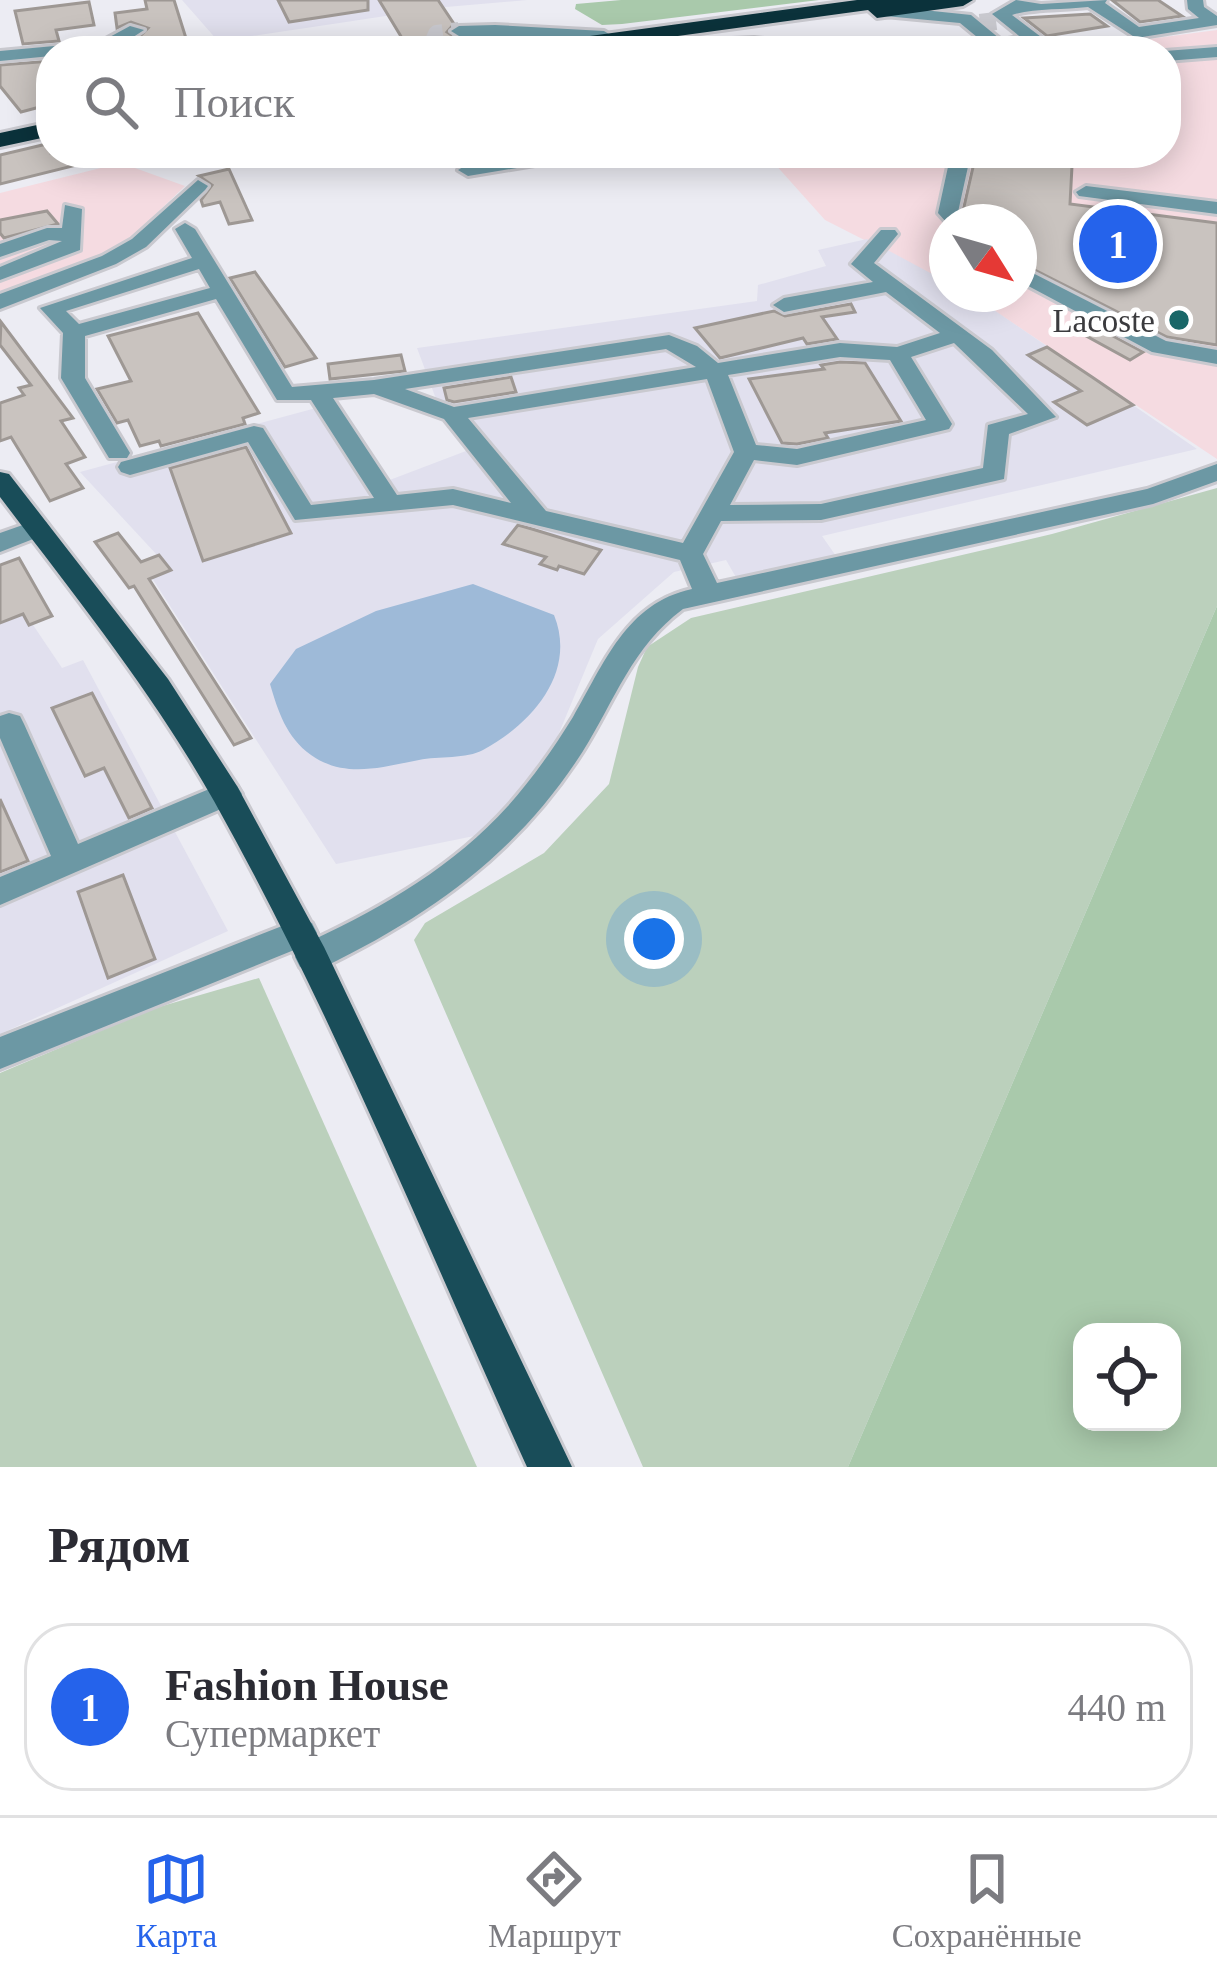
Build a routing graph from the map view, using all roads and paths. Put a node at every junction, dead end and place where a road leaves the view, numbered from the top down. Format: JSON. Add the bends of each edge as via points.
{"nodes":[{"id":1,"x":1207,"y":0,"type":"edge"},
{"id":2,"x":1095,"y":1,"type":"edge"},
{"id":3,"x":1196,"y":1,"type":"edge"},
{"id":4,"x":1023,"y":2,"type":"edge"},
{"id":5,"x":892,"y":5,"type":"edge"},
{"id":6,"x":694,"y":28,"type":"junction"},
{"id":7,"x":136,"y":30,"type":"dead end"},
{"id":8,"x":459,"y":31,"type":"tunnel mouth"},
{"id":9,"x":1000,"y":31,"type":"edge"},
{"id":10,"x":125,"y":36,"type":"edge"},
{"id":11,"x":536,"y":36,"type":"edge"},
{"id":12,"x":607,"y":36,"type":"edge"},
{"id":13,"x":635,"y":36,"type":"edge"},
{"id":14,"x":693,"y":36,"type":"edge"},
{"id":15,"x":1217,"y":52,"type":"edge"},
{"id":16,"x":36,"y":53,"type":"edge"},
{"id":17,"x":1181,"y":55,"type":"edge"},
{"id":18,"x":0,"y":56,"type":"edge"},
{"id":19,"x":36,"y":121,"type":"edge"},
{"id":20,"x":0,"y":129,"type":"edge"},
{"id":21,"x":36,"y":132,"type":"edge"},
{"id":22,"x":0,"y":140,"type":"edge"},
{"id":23,"x":480,"y":168,"type":"edge"},
{"id":24,"x":958,"y":168,"type":"edge"},
{"id":25,"x":468,"y":170,"type":"dead end"},
{"id":26,"x":198,"y":186,"type":"dead end"},
{"id":27,"x":1086,"y":192,"type":"dead end"},
{"id":28,"x":950,"y":204,"type":"edge"},
{"id":29,"x":1217,"y":208,"type":"edge"},
{"id":30,"x":72,"y":209,"type":"dead end"},
{"id":31,"x":185,"y":229,"type":"dead end"},
{"id":32,"x":888,"y":234,"type":"dead end"},
{"id":33,"x":76,"y":235,"type":"junction"},
{"id":34,"x":0,"y":251,"type":"edge"},
{"id":35,"x":204,"y":261,"type":"junction"},
{"id":36,"x":0,"y":274,"type":"edge"},
{"id":37,"x":1037,"y":282,"type":"edge"},
{"id":38,"x":889,"y":284,"type":"junction"},
{"id":39,"x":222,"y":291,"type":"junction"},
{"id":40,"x":0,"y":302,"type":"edge"},
{"id":41,"x":784,"y":305,"type":"dead end"},
{"id":42,"x":74,"y":332,"type":"junction"},
{"id":43,"x":957,"y":335,"type":"junction"},
{"id":44,"x":898,"y":354,"type":"junction"},
{"id":45,"x":1217,"y":357,"type":"edge"},
{"id":46,"x":719,"y":373,"type":"junction"},
{"id":47,"x":374,"y":387,"type":"junction"},
{"id":48,"x":319,"y":394,"type":"junction"},
{"id":49,"x":452,"y":414,"type":"junction"},
{"id":50,"x":968,"y":427,"type":"junction"},
{"id":51,"x":746,"y":452,"type":"junction"},
{"id":52,"x":1217,"y":472,"type":"edge"},
{"id":53,"x":0,"y":480,"type":"edge"},
{"id":54,"x":388,"y":502,"type":"junction"},
{"id":55,"x":713,"y":513,"type":"junction"},
{"id":56,"x":536,"y":516,"type":"junction"},
{"id":57,"x":38,"y":528,"type":"junction"},
{"id":58,"x":0,"y":543,"type":"edge"},
{"id":59,"x":690,"y":554,"type":"junction"},
{"id":60,"x":710,"y":595,"type":"junction"},
{"id":61,"x":0,"y":728,"type":"edge"},
{"id":62,"x":226,"y":794,"type":"junction"},
{"id":63,"x":70,"y":862,"type":"junction"},
{"id":64,"x":0,"y":892,"type":"edge"},
{"id":65,"x":306,"y":945,"type":"junction"},
{"id":66,"x":0,"y":1053,"type":"edge"},
{"id":67,"x":550,"y":1467,"type":"edge"}],
"edges":[{"from":1,"to":3,"type":"street"},
{"from":2,"to":3,"type":"street","via":[[1136,33],[1214,21]]},
{"from":2,"to":4,"type":"street","via":[[1041,9]]},
{"from":4,"to":9,"type":"street"},
{"from":5,"to":6,"type":"highway"},
{"from":5,"to":9,"type":"highway"},
{"from":5,"to":14,"type":"highway"},
{"from":6,"to":12,"type":"street"},
{"from":6,"to":13,"type":"highway"},
{"from":7,"to":10,"type":"street"},
{"from":8,"to":11,"type":"street"},
{"from":15,"to":17,"type":"street"},
{"from":16,"to":18,"type":"street"},
{"from":19,"to":20,"type":"highway"},
{"from":21,"to":22,"type":"highway"},
{"from":23,"to":25,"type":"street"},
{"from":24,"to":28,"type":"street"},
{"from":26,"to":40,"type":"street","via":[[139,243]]},
{"from":27,"to":29,"type":"street"},
{"from":30,"to":33,"type":"street"},
{"from":31,"to":35,"type":"street"},
{"from":32,"to":38,"type":"street","via":[[862,264]]},
{"from":33,"to":34,"type":"street","via":[[46,234]]},
{"from":33,"to":36,"type":"street","via":[[73,246]]},
{"from":35,"to":39,"type":"street"},
{"from":35,"to":42,"type":"street","via":[[51,308]]},
{"from":37,"to":45,"type":"street","via":[[1160,347]]},
{"from":38,"to":41,"type":"street"},
{"from":38,"to":43,"type":"street"},
{"from":39,"to":42,"type":"street"},
{"from":39,"to":48,"type":"street","via":[[285,394]]},
{"from":42,"to":54,"type":"street","via":[[73,378],[124,460],[254,433],[304,514]]},
{"from":43,"to":44,"type":"street"},
{"from":43,"to":50,"type":"street","via":[[1044,417]]},
{"from":44,"to":46,"type":"street","via":[[840,350]]},
{"from":44,"to":50,"type":"street"},
{"from":46,"to":47,"type":"street","via":[[669,342]]},
{"from":46,"to":49,"type":"street"},
{"from":46,"to":51,"type":"street"},
{"from":47,"to":48,"type":"street"},
{"from":47,"to":49,"type":"street"},
{"from":48,"to":54,"type":"street"},
{"from":49,"to":56,"type":"street"},
{"from":50,"to":51,"type":"street","via":[[797,457]]},
{"from":50,"to":55,"type":"street","via":[[995,472],[821,512]]},
{"from":51,"to":55,"type":"street"},
{"from":52,"to":60,"type":"street","via":[[1153,496]]},
{"from":53,"to":57,"type":"main road"},
{"from":54,"to":56,"type":"street","via":[[452,497]]},
{"from":55,"to":59,"type":"street"},
{"from":56,"to":59,"type":"street"},
{"from":57,"to":58,"type":"street"},
{"from":57,"to":62,"type":"main road","via":[[158,686]]},
{"from":59,"to":60,"type":"street"},
{"from":60,"to":65,"type":"street","via":[[674,602],[643,622],[571,746],[490,850],[383,924]]},
{"from":61,"to":63,"type":"street","via":[[9,724]]},
{"from":62,"to":63,"type":"street"},
{"from":62,"to":65,"type":"main road"},
{"from":63,"to":64,"type":"street"},
{"from":65,"to":66,"type":"street"},
{"from":65,"to":67,"type":"main road"}]}
